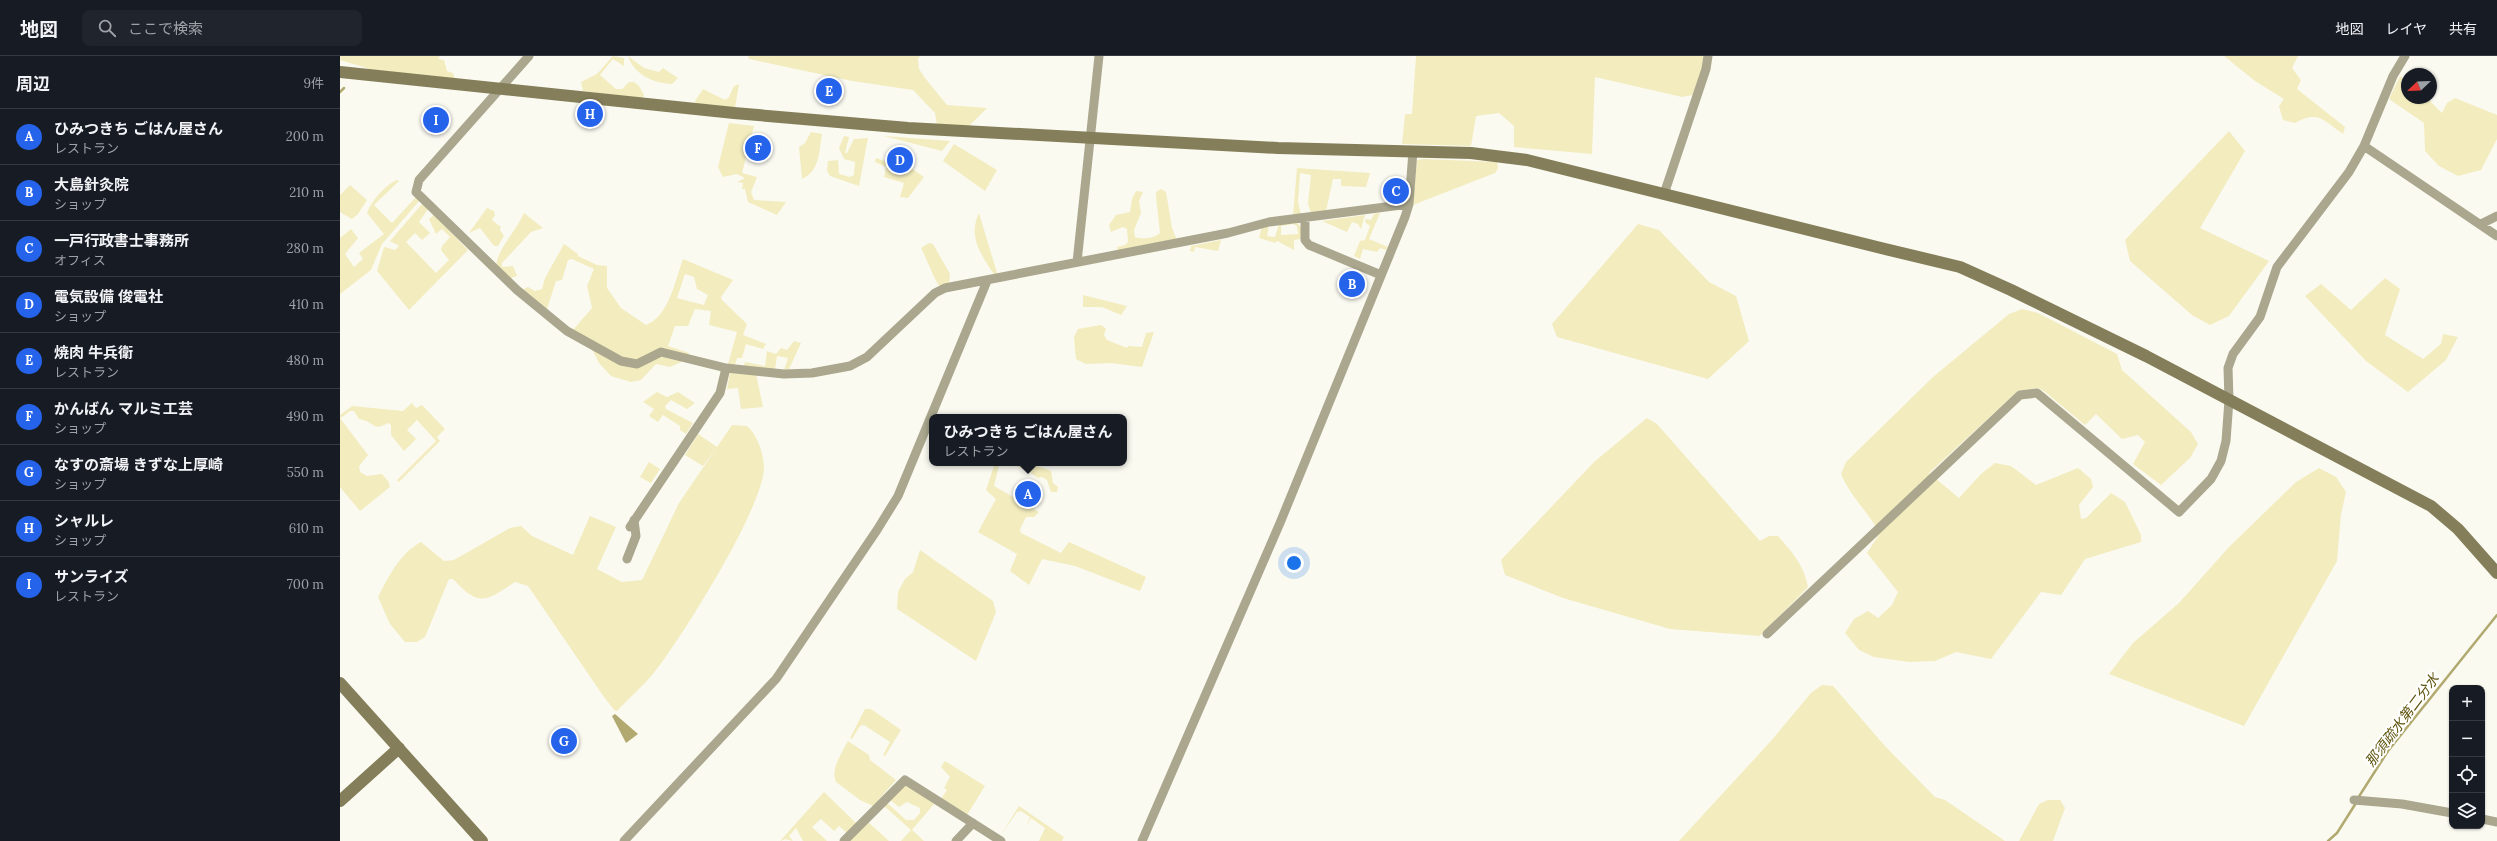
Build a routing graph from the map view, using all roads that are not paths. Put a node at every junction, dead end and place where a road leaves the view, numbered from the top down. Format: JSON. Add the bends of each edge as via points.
{"nodes":[{"id":1,"x":529,"y":56,"type":"edge"},
{"id":2,"x":1099,"y":56,"type":"edge"},
{"id":3,"x":1708,"y":56,"type":"edge"},
{"id":4,"x":2405,"y":56,"type":"edge"},
{"id":5,"x":340,"y":72,"type":"edge"},
{"id":6,"x":501,"y":87,"type":"junction"},
{"id":7,"x":1090,"y":137,"type":"junction"},
{"id":8,"x":2364,"y":146,"type":"junction"},
{"id":9,"x":1413,"y":151,"type":"junction"},
{"id":10,"x":1664,"y":194,"type":"junction"},
{"id":11,"x":1409,"y":204,"type":"junction"},
{"id":12,"x":2497,"y":216,"type":"edge"},
{"id":13,"x":1305,"y":218,"type":"junction"},
{"id":14,"x":2481,"y":224,"type":"junction"},
{"id":15,"x":2497,"y":236,"type":"edge"},
{"id":16,"x":1077,"y":262,"type":"junction"},
{"id":17,"x":1381,"y":275,"type":"junction"},
{"id":18,"x":987,"y":281,"type":"junction"},
{"id":19,"x":726,"y":368,"type":"junction"},
{"id":20,"x":2230,"y":400,"type":"junction"},
{"id":21,"x":932,"y":414,"type":"edge"},
{"id":22,"x":929,"y":421,"type":"edge"},
{"id":23,"x":627,"y":560,"type":"dead end"},
{"id":24,"x":2497,"y":573,"type":"edge"},
{"id":25,"x":1767,"y":634,"type":"dead end"},
{"id":26,"x":340,"y":683,"type":"edge"},
{"id":27,"x":399,"y":748,"type":"junction"},
{"id":28,"x":2354,"y":800,"type":"dead end"},
{"id":29,"x":340,"y":801,"type":"edge"},
{"id":30,"x":2449,"y":812,"type":"edge"},
{"id":31,"x":2485,"y":820,"type":"edge"},
{"id":32,"x":2497,"y":822,"type":"edge"},
{"id":33,"x":973,"y":823,"type":"junction"},
{"id":34,"x":482,"y":841,"type":"edge"},
{"id":35,"x":624,"y":841,"type":"edge"},
{"id":36,"x":844,"y":841,"type":"edge"},
{"id":37,"x":956,"y":841,"type":"edge"},
{"id":38,"x":1001,"y":841,"type":"edge"},
{"id":39,"x":1142,"y":841,"type":"edge"}],
"edges":[{"from":1,"to":6,"type":"street"},
{"from":2,"to":7,"type":"street"},
{"from":3,"to":10,"type":"street","via":[[1706,69]]},
{"from":4,"to":8,"type":"street","via":[[2393,76]]},
{"from":5,"to":6,"type":"street"},
{"from":6,"to":7,"type":"street","via":[[734,113],[908,128]]},
{"from":6,"to":19,"type":"street","via":[[419,180],[416,192],[511,285],[567,331],[621,361],[637,364],[661,352]]},
{"from":7,"to":9,"type":"street","via":[[1278,148]]},
{"from":7,"to":16,"type":"street"},
{"from":8,"to":14,"type":"street"},
{"from":8,"to":20,"type":"street","via":[[2349,172],[2277,266],[2260,317],[2233,354],[2228,368]]},
{"from":9,"to":10,"type":"street","via":[[1505,156]]},
{"from":9,"to":11,"type":"street"},
{"from":10,"to":20,"type":"street","via":[[1960,267],[2146,356]]},
{"from":11,"to":13,"type":"street"},
{"from":11,"to":17,"type":"street"},
{"from":12,"to":14,"type":"street"},
{"from":13,"to":16,"type":"street","via":[[1270,222],[1235,232]]},
{"from":13,"to":17,"type":"street","via":[[1305,240],[1309,245]]},
{"from":14,"to":15,"type":"street"},
{"from":16,"to":18,"type":"street"},
{"from":17,"to":39,"type":"street","via":[[1280,523]]},
{"from":18,"to":19,"type":"street","via":[[945,288],[935,293],[867,357],[850,366],[796,375]]},
{"from":18,"to":21,"type":"street"},
{"from":19,"to":23,"type":"street","via":[[720,393],[632,524],[636,536]]},
{"from":20,"to":24,"type":"street","via":[[2431,506],[2458,529]]},
{"from":20,"to":25,"type":"street","via":[[2226,441],[2221,461],[2211,479],[2179,512],[2037,393],[2020,395]]},
{"from":22,"to":35,"type":"street","via":[[898,496],[776,679]]},
{"from":26,"to":27,"type":"street"},
{"from":27,"to":29,"type":"street"},
{"from":27,"to":34,"type":"street"},
{"from":28,"to":30,"type":"street","via":[[2402,804]]},
{"from":31,"to":32,"type":"street"},
{"from":33,"to":36,"type":"street","via":[[905,780]]},
{"from":33,"to":37,"type":"street"},
{"from":33,"to":38,"type":"street"}]}
